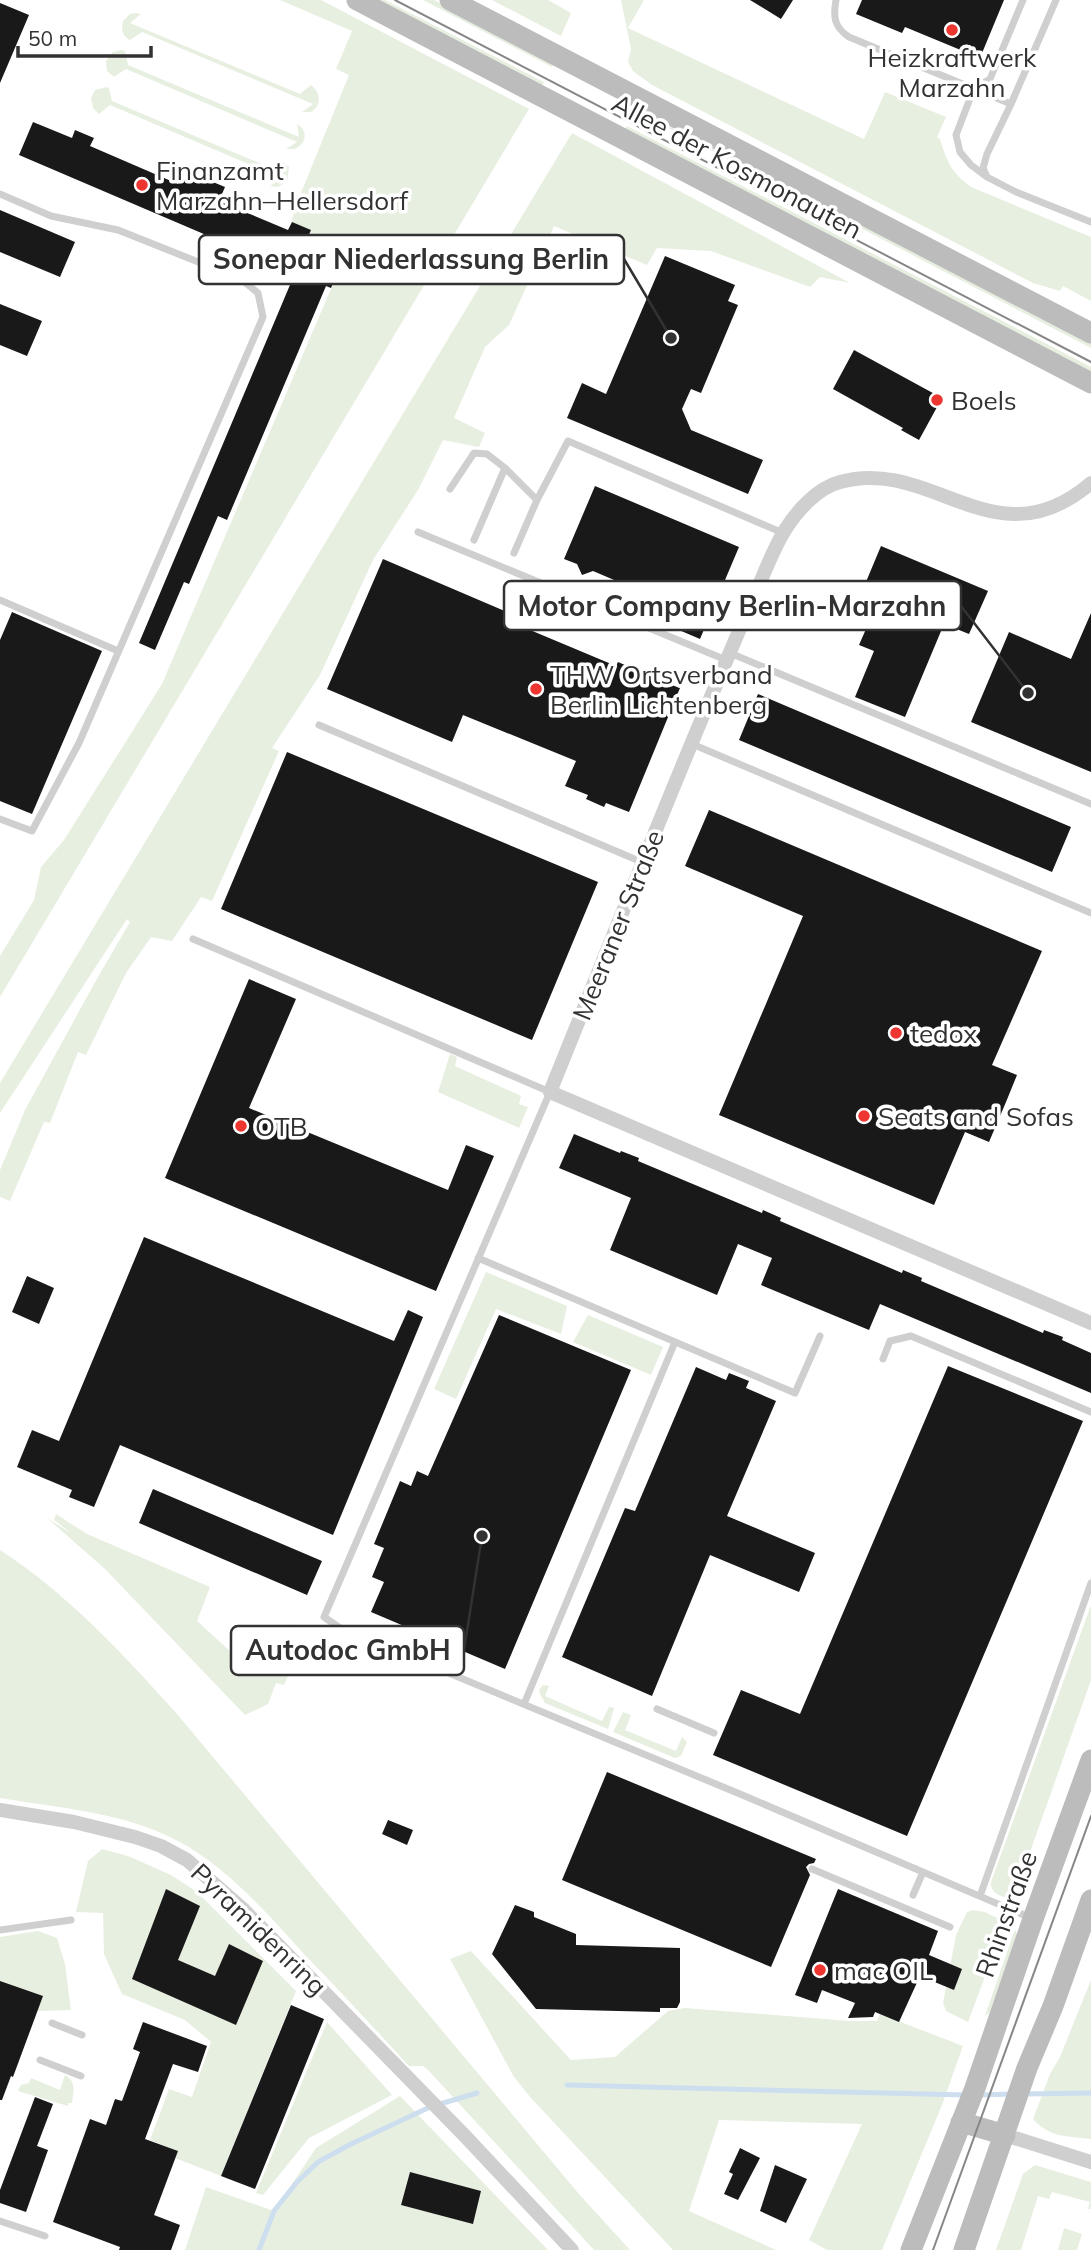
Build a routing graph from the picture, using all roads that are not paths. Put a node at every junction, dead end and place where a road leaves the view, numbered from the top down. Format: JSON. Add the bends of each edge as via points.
{"nodes":[{"id":1,"x":357,"y":0,"type":"edge"},
{"id":2,"x":450,"y":0,"type":"edge"},
{"id":3,"x":836,"y":0,"type":"edge"},
{"id":4,"x":1023,"y":0,"type":"edge"},
{"id":5,"x":1056,"y":0,"type":"edge"},
{"id":6,"x":974,"y":88,"type":"junction"},
{"id":7,"x":1011,"y":104,"type":"junction"},
{"id":8,"x":987,"y":177,"type":"junction"},
{"id":9,"x":0,"y":194,"type":"edge"},
{"id":10,"x":1091,"y":222,"type":"edge"},
{"id":11,"x":1091,"y":333,"type":"edge"},
{"id":12,"x":1091,"y":383,"type":"edge"},
{"id":13,"x":505,"y":468,"type":"junction"},
{"id":14,"x":1091,"y":483,"type":"edge"},
{"id":15,"x":450,"y":489,"type":"dead end"},
{"id":16,"x":537,"y":500,"type":"junction"},
{"id":17,"x":418,"y":532,"type":"dead end"},
{"id":18,"x":783,"y":533,"type":"junction"},
{"id":19,"x":474,"y":540,"type":"dead end"},
{"id":20,"x":514,"y":553,"type":"dead end"},
{"id":21,"x":0,"y":600,"type":"edge"},
{"id":22,"x":118,"y":651,"type":"junction"},
{"id":23,"x":728,"y":657,"type":"junction"},
{"id":24,"x":319,"y":725,"type":"dead end"},
{"id":25,"x":691,"y":743,"type":"junction"},
{"id":26,"x":1091,"y":804,"type":"edge"},
{"id":27,"x":0,"y":819,"type":"edge"},
{"id":28,"x":644,"y":863,"type":"junction"},
{"id":29,"x":1091,"y":913,"type":"edge"},
{"id":30,"x":193,"y":939,"type":"dead end"},
{"id":31,"x":550,"y":1092,"type":"junction"},
{"id":32,"x":478,"y":1258,"type":"junction"},
{"id":33,"x":1091,"y":1323,"type":"edge"},
{"id":34,"x":820,"y":1336,"type":"dead end"},
{"id":35,"x":675,"y":1342,"type":"junction"},
{"id":36,"x":883,"y":1359,"type":"dead end"},
{"id":37,"x":1091,"y":1412,"type":"edge"},
{"id":38,"x":1091,"y":1583,"type":"edge"},
{"id":39,"x":524,"y":1704,"type":"junction"},
{"id":40,"x":657,"y":1709,"type":"dead end"},
{"id":41,"x":714,"y":1733,"type":"dead end"},
{"id":42,"x":1091,"y":1760,"type":"edge"},
{"id":43,"x":0,"y":1810,"type":"edge"},
{"id":44,"x":812,"y":1869,"type":"dead end"},
{"id":45,"x":923,"y":1872,"type":"junction"},
{"id":46,"x":913,"y":1895,"type":"dead end"},
{"id":47,"x":980,"y":1896,"type":"junction"},
{"id":48,"x":1091,"y":1900,"type":"edge"},
{"id":49,"x":1033,"y":1919,"type":"junction"},
{"id":50,"x":71,"y":1920,"type":"dead end"},
{"id":51,"x":950,"y":1927,"type":"dead end"},
{"id":52,"x":0,"y":1930,"type":"edge"},
{"id":53,"x":52,"y":2023,"type":"dead end"},
{"id":54,"x":82,"y":2035,"type":"dead end"},
{"id":55,"x":40,"y":2060,"type":"dead end"},
{"id":56,"x":81,"y":2076,"type":"dead end"},
{"id":57,"x":968,"y":2105,"type":"junction"},
{"id":58,"x":1005,"y":2136,"type":"junction"},
{"id":59,"x":1091,"y":2162,"type":"edge"},
{"id":60,"x":0,"y":2221,"type":"edge"},
{"id":61,"x":45,"y":2236,"type":"dead end"},
{"id":62,"x":572,"y":2250,"type":"edge"},
{"id":63,"x":911,"y":2250,"type":"edge"},
{"id":64,"x":964,"y":2250,"type":"edge"}],
"edges":[{"from":1,"to":12,"type":"main road","name":"Allee der Kosmonauten"},
{"from":2,"to":11,"type":"main road","name":"Allee der Kosmonauten"},
{"from":3,"to":6,"type":"lane","via":[[834,21],[849,37]]},
{"from":4,"to":6,"type":"lane","via":[[990,79]]},
{"from":5,"to":7,"type":"lane"},
{"from":6,"to":7,"type":"lane"},
{"from":6,"to":8,"type":"lane","via":[[956,142],[971,165]]},
{"from":7,"to":8,"type":"lane","via":[[987,154],[983,168]]},
{"from":8,"to":10,"type":"lane"},
{"from":9,"to":22,"type":"lane","via":[[51,216],[118,229],[241,279],[258,293],[263,317]]},
{"from":13,"to":15,"type":"lane","via":[[487,454],[474,453]]},
{"from":13,"to":16,"type":"lane"},
{"from":13,"to":19,"type":"lane"},
{"from":14,"to":18,"type":"street","name":"Meeraner Straße","via":[[1056,507],[1031,514],[1005,514],[904,483],[881,479],[839,482],[803,507]]},
{"from":16,"to":18,"type":"lane","via":[[568,441]]},
{"from":16,"to":20,"type":"lane"},
{"from":17,"to":23,"type":"lane"},
{"from":18,"to":23,"type":"street","name":"Meeraner Straße"},
{"from":21,"to":22,"type":"lane"},
{"from":22,"to":27,"type":"lane","via":[[79,743],[32,831]]},
{"from":23,"to":25,"type":"street","name":"Meeraner Straße"},
{"from":23,"to":26,"type":"lane"},
{"from":24,"to":28,"type":"lane"},
{"from":25,"to":28,"type":"street","name":"Meeraner Straße"},
{"from":25,"to":29,"type":"lane"},
{"from":28,"to":31,"type":"street","name":"Meeraner Straße"},
{"from":30,"to":31,"type":"lane"},
{"from":31,"to":32,"type":"lane"},
{"from":31,"to":33,"type":"street"},
{"from":32,"to":35,"type":"lane"},
{"from":32,"to":39,"type":"lane","via":[[324,1617],[340,1628]]},
{"from":34,"to":35,"type":"lane","via":[[796,1393]]},
{"from":35,"to":39,"type":"lane"},
{"from":36,"to":37,"type":"lane","via":[[890,1341],[911,1336]]},
{"from":38,"to":47,"type":"lane"},
{"from":39,"to":45,"type":"lane"},
{"from":40,"to":41,"type":"lane"},
{"from":42,"to":49,"type":"main road","name":"Rhinstraße"},
{"from":43,"to":62,"type":"street","name":"Pyramidenring","via":[[115,1832],[161,1846],[187,1860],[243,1909]]},
{"from":44,"to":51,"type":"lane"},
{"from":45,"to":46,"type":"lane"},
{"from":45,"to":47,"type":"lane"},
{"from":47,"to":49,"type":"lane"},
{"from":48,"to":58,"type":"main road"},
{"from":49,"to":57,"type":"main road","name":"Rhinstraße"},
{"from":50,"to":52,"type":"lane"},
{"from":53,"to":54,"type":"lane"},
{"from":55,"to":56,"type":"lane"},
{"from":57,"to":58,"type":"main road"},
{"from":57,"to":63,"type":"main road","name":"Rhinstraße"},
{"from":58,"to":59,"type":"street"},
{"from":58,"to":64,"type":"main road"},
{"from":60,"to":61,"type":"lane"}]}
